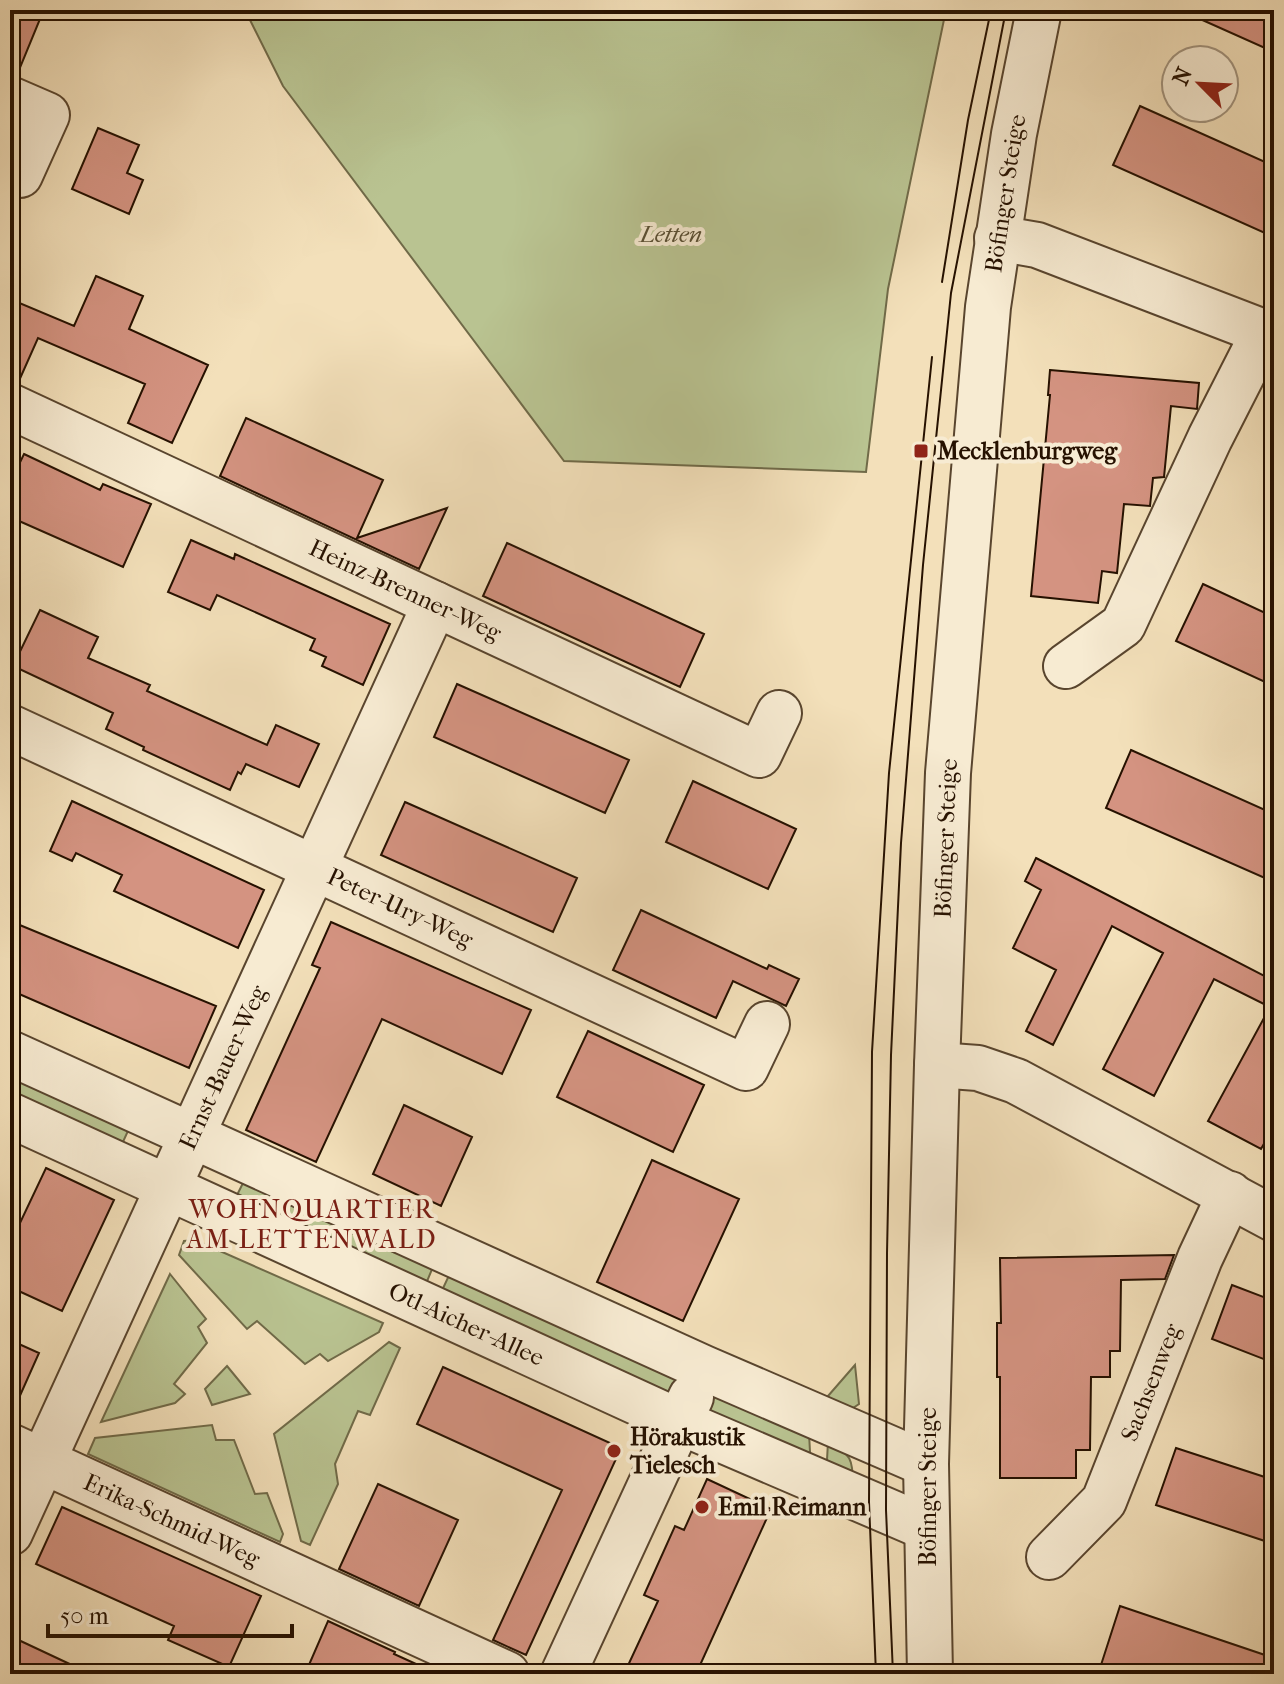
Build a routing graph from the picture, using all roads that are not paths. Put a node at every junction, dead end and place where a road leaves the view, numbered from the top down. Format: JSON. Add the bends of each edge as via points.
{"nodes":[{"id":1,"x":1039,"y":10,"type":"edge"},
{"id":2,"x":10,"y":99,"type":"edge"},
{"id":3,"x":20,"y":175,"type":"dead end"},
{"id":4,"x":997,"y":238,"type":"junction"},
{"id":5,"x":1269,"y":334,"type":"edge"},
{"id":6,"x":10,"y":406,"type":"edge"},
{"id":7,"x":435,"y":604,"type":"junction"},
{"id":8,"x":1066,"y":666,"type":"dead end"},
{"id":9,"x":779,"y":713,"type":"dead end"},
{"id":10,"x":10,"y":727,"type":"edge"},
{"id":11,"x":314,"y":868,"type":"junction"},
{"id":12,"x":767,"y":1024,"type":"dead end"},
{"id":13,"x":10,"y":1053,"type":"edge"},
{"id":14,"x":937,"y":1065,"type":"junction"},
{"id":15,"x":10,"y":1115,"type":"edge"},
{"id":16,"x":192,"y":1136,"type":"junction"},
{"id":17,"x":168,"y":1188,"type":"junction"},
{"id":18,"x":1230,"y":1194,"type":"junction"},
{"id":19,"x":1274,"y":1219,"type":"edge"},
{"id":20,"x":704,"y":1368,"type":"junction"},
{"id":21,"x":680,"y":1422,"type":"junction"},
{"id":22,"x":26,"y":1453,"type":"edge"},
{"id":23,"x":926,"y":1464,"type":"junction"},
{"id":24,"x":927,"y":1528,"type":"junction"},
{"id":25,"x":10,"y":1533,"type":"edge"},
{"id":26,"x":1049,"y":1557,"type":"dead end"},
{"id":27,"x":507,"y":1674,"type":"edge"},
{"id":28,"x":563,"y":1674,"type":"edge"},
{"id":29,"x":930,"y":1674,"type":"edge"}],
"edges":[{"from":1,"to":4,"type":"street","name":"Böfinger Steige"},
{"from":2,"to":3,"type":"street","via":[[47,115]]},
{"from":4,"to":5,"type":"street","via":[[1037,245]]},
{"from":4,"to":14,"type":"street","name":"Böfinger Steige","via":[[948,773]]},
{"from":5,"to":8,"type":"street","via":[[1192,476],[1123,625]]},
{"from":6,"to":7,"type":"street","name":"Heinz-Brenner-Weg"},
{"from":7,"to":9,"type":"street","name":"Heinz-Brenner-Weg","via":[[759,755]]},
{"from":7,"to":11,"type":"street","name":"Ernst-Bauer-Weg"},
{"from":10,"to":11,"type":"street","name":"Peter-Ury-Weg"},
{"from":11,"to":12,"type":"street","name":"Peter-Ury-Weg","via":[[746,1068]]},
{"from":11,"to":16,"type":"street","name":"Ernst-Bauer-Weg"},
{"from":13,"to":16,"type":"street"},
{"from":14,"to":18,"type":"street","via":[[978,1068],[1016,1081]]},
{"from":14,"to":23,"type":"street","name":"Böfinger Steige"},
{"from":15,"to":17,"type":"street","name":"Otl-Aicher-Allee"},
{"from":16,"to":17,"type":"street","name":"Ernst-Bauer-Weg"},
{"from":16,"to":20,"type":"street"},
{"from":17,"to":21,"type":"street","name":"Otl-Aicher-Allee"},
{"from":17,"to":22,"type":"street","name":"Ernst-Bauer-Weg"},
{"from":18,"to":19,"type":"street"},
{"from":18,"to":26,"type":"street","name":"Sachsenweg","via":[[1104,1501]]},
{"from":20,"to":21,"type":"street"},
{"from":20,"to":23,"type":"street"},
{"from":21,"to":24,"type":"street","name":"Otl-Aicher-Allee"},
{"from":21,"to":28,"type":"street"},
{"from":22,"to":25,"type":"street","name":"Ernst-Bauer-Weg"},
{"from":22,"to":27,"type":"street","name":"Erika-Schmid-Weg"},
{"from":23,"to":24,"type":"street","name":"Böfinger Steige"},
{"from":24,"to":29,"type":"street","name":"Böfinger Steige"}]}
